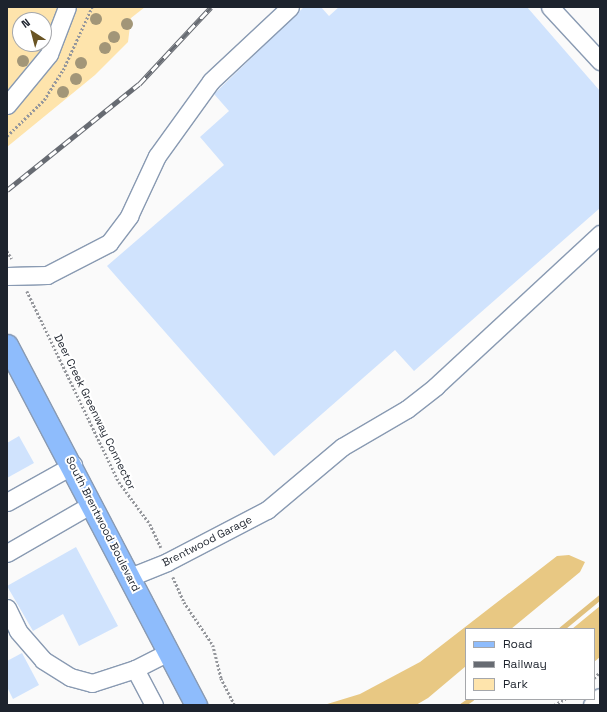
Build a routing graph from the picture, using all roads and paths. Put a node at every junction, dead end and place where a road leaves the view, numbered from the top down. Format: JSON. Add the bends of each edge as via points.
{"nodes":[{"id":1,"x":67,"y":7,"type":"edge"},
{"id":2,"x":290,"y":7,"type":"edge"},
{"id":3,"x":550,"y":7,"type":"edge"},
{"id":4,"x":600,"y":61,"type":"edge"},
{"id":5,"x":7,"y":105,"type":"edge"},
{"id":6,"x":600,"y":234,"type":"edge"},
{"id":7,"x":7,"y":251,"type":"edge"},
{"id":8,"x":14,"y":277,"type":"edge"},
{"id":9,"x":7,"y":346,"type":"edge"},
{"id":10,"x":73,"y":465,"type":"junction"},
{"id":11,"x":7,"y":502,"type":"edge"},
{"id":12,"x":92,"y":504,"type":"junction"},
{"id":13,"x":7,"y":553,"type":"edge"},
{"id":14,"x":167,"y":562,"type":"junction"},
{"id":15,"x":130,"y":577,"type":"junction"},
{"id":16,"x":7,"y":608,"type":"edge"},
{"id":17,"x":168,"y":652,"type":"junction"},
{"id":18,"x":135,"y":669,"type":"junction"},
{"id":19,"x":600,"y":697,"type":"edge"},
{"id":20,"x":563,"y":700,"type":"edge"},
{"id":21,"x":154,"y":705,"type":"edge"},
{"id":22,"x":196,"y":705,"type":"edge"},
{"id":23,"x":234,"y":705,"type":"edge"},
{"id":24,"x":554,"y":705,"type":"edge"},
{"id":25,"x":592,"y":705,"type":"edge"}],
"edges":[{"from":1,"to":5,"type":"street","via":[[49,54]]},
{"from":2,"to":8,"type":"street","via":[[211,81],[157,156],[130,216],[110,243],[47,275]]},
{"from":3,"to":4,"type":"street"},
{"from":6,"to":14,"type":"street","name":"Brentwood Garage","via":[[436,386],[407,409],[342,447],[282,499]]},
{"from":7,"to":8,"type":"path","name":"Deer Creek Greenway Connector"},
{"from":8,"to":14,"type":"path","name":"Deer Creek Greenway Connector","via":[[119,482],[157,536]]},
{"from":9,"to":10,"type":"main road","name":"South Brentwood Boulevard"},
{"from":10,"to":11,"type":"street"},
{"from":10,"to":12,"type":"main road","name":"South Brentwood Boulevard"},
{"from":12,"to":13,"type":"street"},
{"from":12,"to":15,"type":"main road","name":"South Brentwood Boulevard"},
{"from":14,"to":15,"type":"street","name":"Brentwood Garage"},
{"from":14,"to":23,"type":"path","name":"Deer Creek Greenway Connector","via":[[184,602],[213,645],[221,678]]},
{"from":15,"to":17,"type":"main road","name":"South Brentwood Boulevard"},
{"from":16,"to":18,"type":"street","via":[[18,631],[43,660],[70,678],[92,683]]},
{"from":17,"to":18,"type":"street"},
{"from":17,"to":22,"type":"main road","name":"South Brentwood Boulevard"},
{"from":18,"to":21,"type":"street"},
{"from":19,"to":25,"type":"street"},
{"from":20,"to":24,"type":"path"}]}
